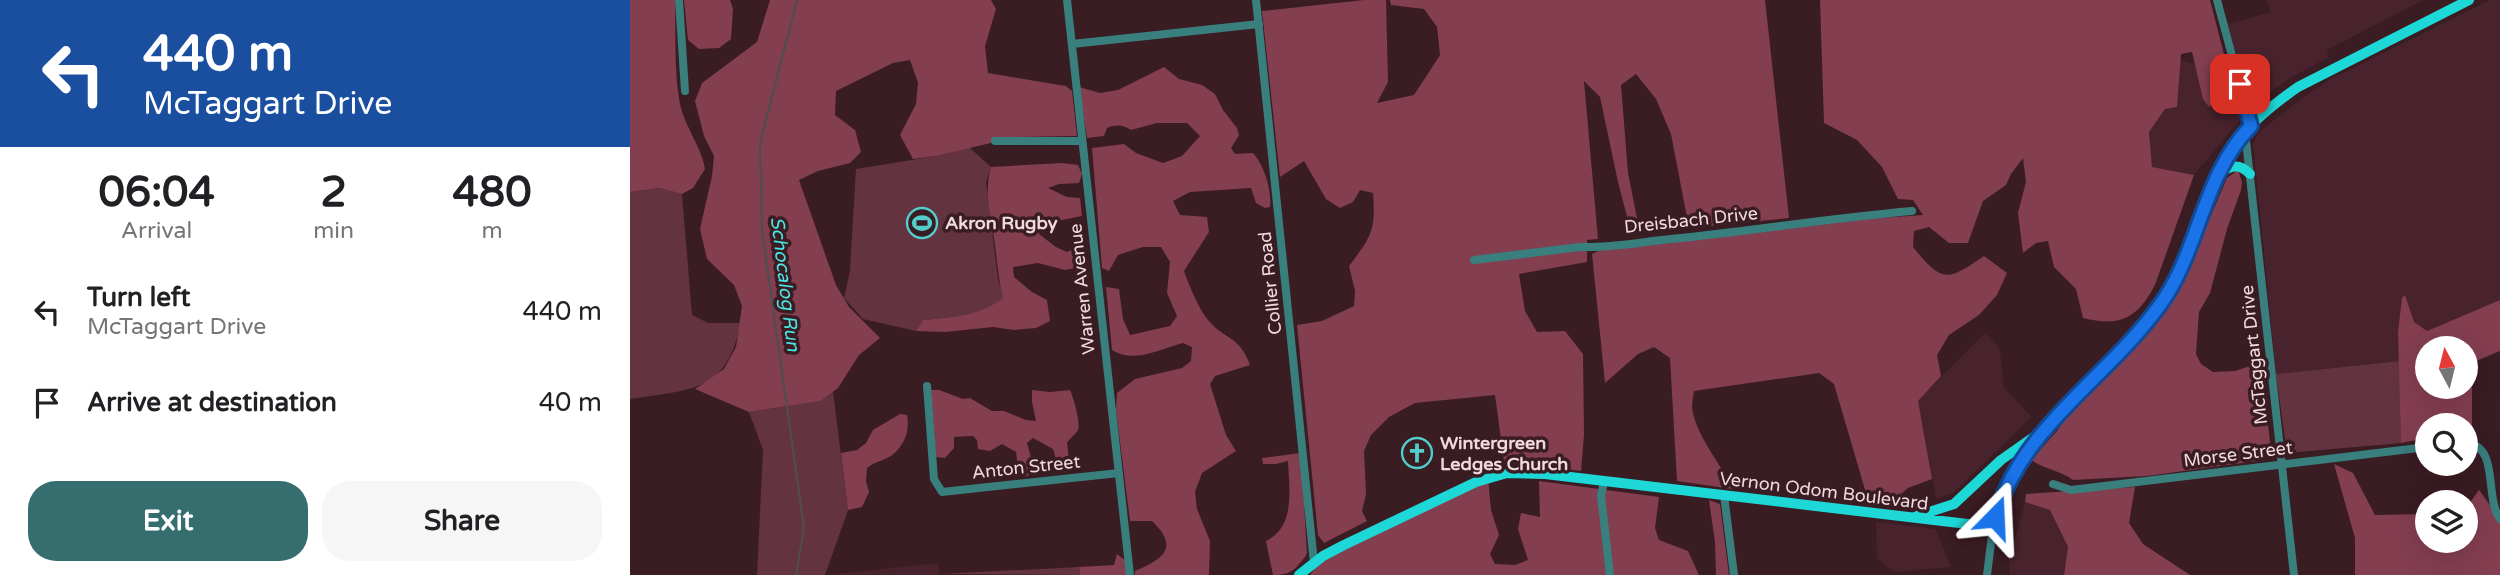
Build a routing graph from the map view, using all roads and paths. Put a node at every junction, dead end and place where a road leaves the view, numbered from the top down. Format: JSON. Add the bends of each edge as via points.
{"nodes":[{"id":1,"x":679,"y":0,"type":"edge"},
{"id":2,"x":1068,"y":0,"type":"edge"},
{"id":3,"x":1256,"y":0,"type":"edge"},
{"id":4,"x":2217,"y":0,"type":"edge"},
{"id":5,"x":2469,"y":0,"type":"edge"},
{"id":6,"x":1259,"y":24,"type":"junction"},
{"id":7,"x":1072,"y":44,"type":"junction"},
{"id":8,"x":685,"y":90,"type":"dead end"},
{"id":9,"x":2248,"y":129,"type":"junction"},
{"id":10,"x":995,"y":141,"type":"dead end"},
{"id":11,"x":1082,"y":141,"type":"junction"},
{"id":12,"x":2250,"y":174,"type":"junction"},
{"id":13,"x":2216,"y":177,"type":"junction"},
{"id":14,"x":1912,"y":211,"type":"dead end"},
{"id":15,"x":1474,"y":260,"type":"dead end"},
{"id":16,"x":927,"y":386,"type":"dead end"},
{"id":17,"x":2042,"y":431,"type":"junction"},
{"id":18,"x":2478,"y":447,"type":"edge"},
{"id":19,"x":2415,"y":448,"type":"edge"},
{"id":20,"x":2282,"y":464,"type":"junction"},
{"id":21,"x":1119,"y":473,"type":"junction"},
{"id":22,"x":1604,"y":482,"type":"junction"},
{"id":23,"x":2053,"y":484,"type":"dead end"},
{"id":24,"x":1724,"y":495,"type":"junction"},
{"id":25,"x":1913,"y":517,"type":"junction"},
{"id":26,"x":2500,"y":519,"type":"edge"},
{"id":27,"x":1993,"y":527,"type":"junction"},
{"id":28,"x":1314,"y":563,"type":"junction"},
{"id":29,"x":1130,"y":575,"type":"edge"},
{"id":30,"x":1299,"y":575,"type":"edge"},
{"id":31,"x":1609,"y":575,"type":"edge"},
{"id":32,"x":1734,"y":575,"type":"edge"},
{"id":33,"x":1987,"y":575,"type":"edge"},
{"id":34,"x":2294,"y":575,"type":"edge"}],
"edges":[{"from":1,"to":8,"type":"street"},
{"from":2,"to":7,"type":"street","name":"Warren Avenue"},
{"from":3,"to":6,"type":"street","name":"Collier Road"},
{"from":4,"to":9,"type":"street","name":"McTaggart Drive"},
{"from":5,"to":9,"type":"main road","via":[[2298,87]]},
{"from":6,"to":7,"type":"street"},
{"from":6,"to":28,"type":"street","name":"Collier Road"},
{"from":7,"to":11,"type":"street","name":"Warren Avenue"},
{"from":9,"to":12,"type":"street","name":"McTaggart Drive"},
{"from":9,"to":13,"type":"main road"},
{"from":10,"to":11,"type":"street"},
{"from":11,"to":21,"type":"street","name":"Warren Avenue"},
{"from":12,"to":13,"type":"main road","via":[[2236,165]]},
{"from":12,"to":20,"type":"street","name":"McTaggart Drive"},
{"from":13,"to":17,"type":"main road","via":[[2182,264],[2160,305]]},
{"from":14,"to":15,"type":"street","name":"Dreisbach Drive"},
{"from":16,"to":21,"type":"street","name":"Anton Street","via":[[934,479],[942,492]]},
{"from":17,"to":25,"type":"main road","via":[[2001,460],[1954,504]]},
{"from":17,"to":27,"type":"main road","via":[[2017,467]]},
{"from":18,"to":26,"type":"street","via":[[2488,460],[2491,499]]},
{"from":19,"to":20,"type":"street","name":"Morse Street"},
{"from":20,"to":23,"type":"street","name":"Morse Street","via":[[2071,490]]},
{"from":20,"to":34,"type":"street","name":"McTaggart Drive"},
{"from":21,"to":29,"type":"street","name":"Warren Avenue"},
{"from":22,"to":24,"type":"main road","name":"Vernon Odom Boulevard"},
{"from":22,"to":28,"type":"main road","name":"Vernon Odom Boulevard","via":[[1520,472],[1494,475],[1387,523]]},
{"from":22,"to":31,"type":"street","via":[[1601,495]]},
{"from":24,"to":25,"type":"main road","name":"Vernon Odom Boulevard"},
{"from":24,"to":32,"type":"street"},
{"from":25,"to":27,"type":"main road","name":"Vernon Odom Boulevard"},
{"from":27,"to":33,"type":"street"},
{"from":28,"to":30,"type":"main road","name":"Vernon Odom Boulevard"}]}
